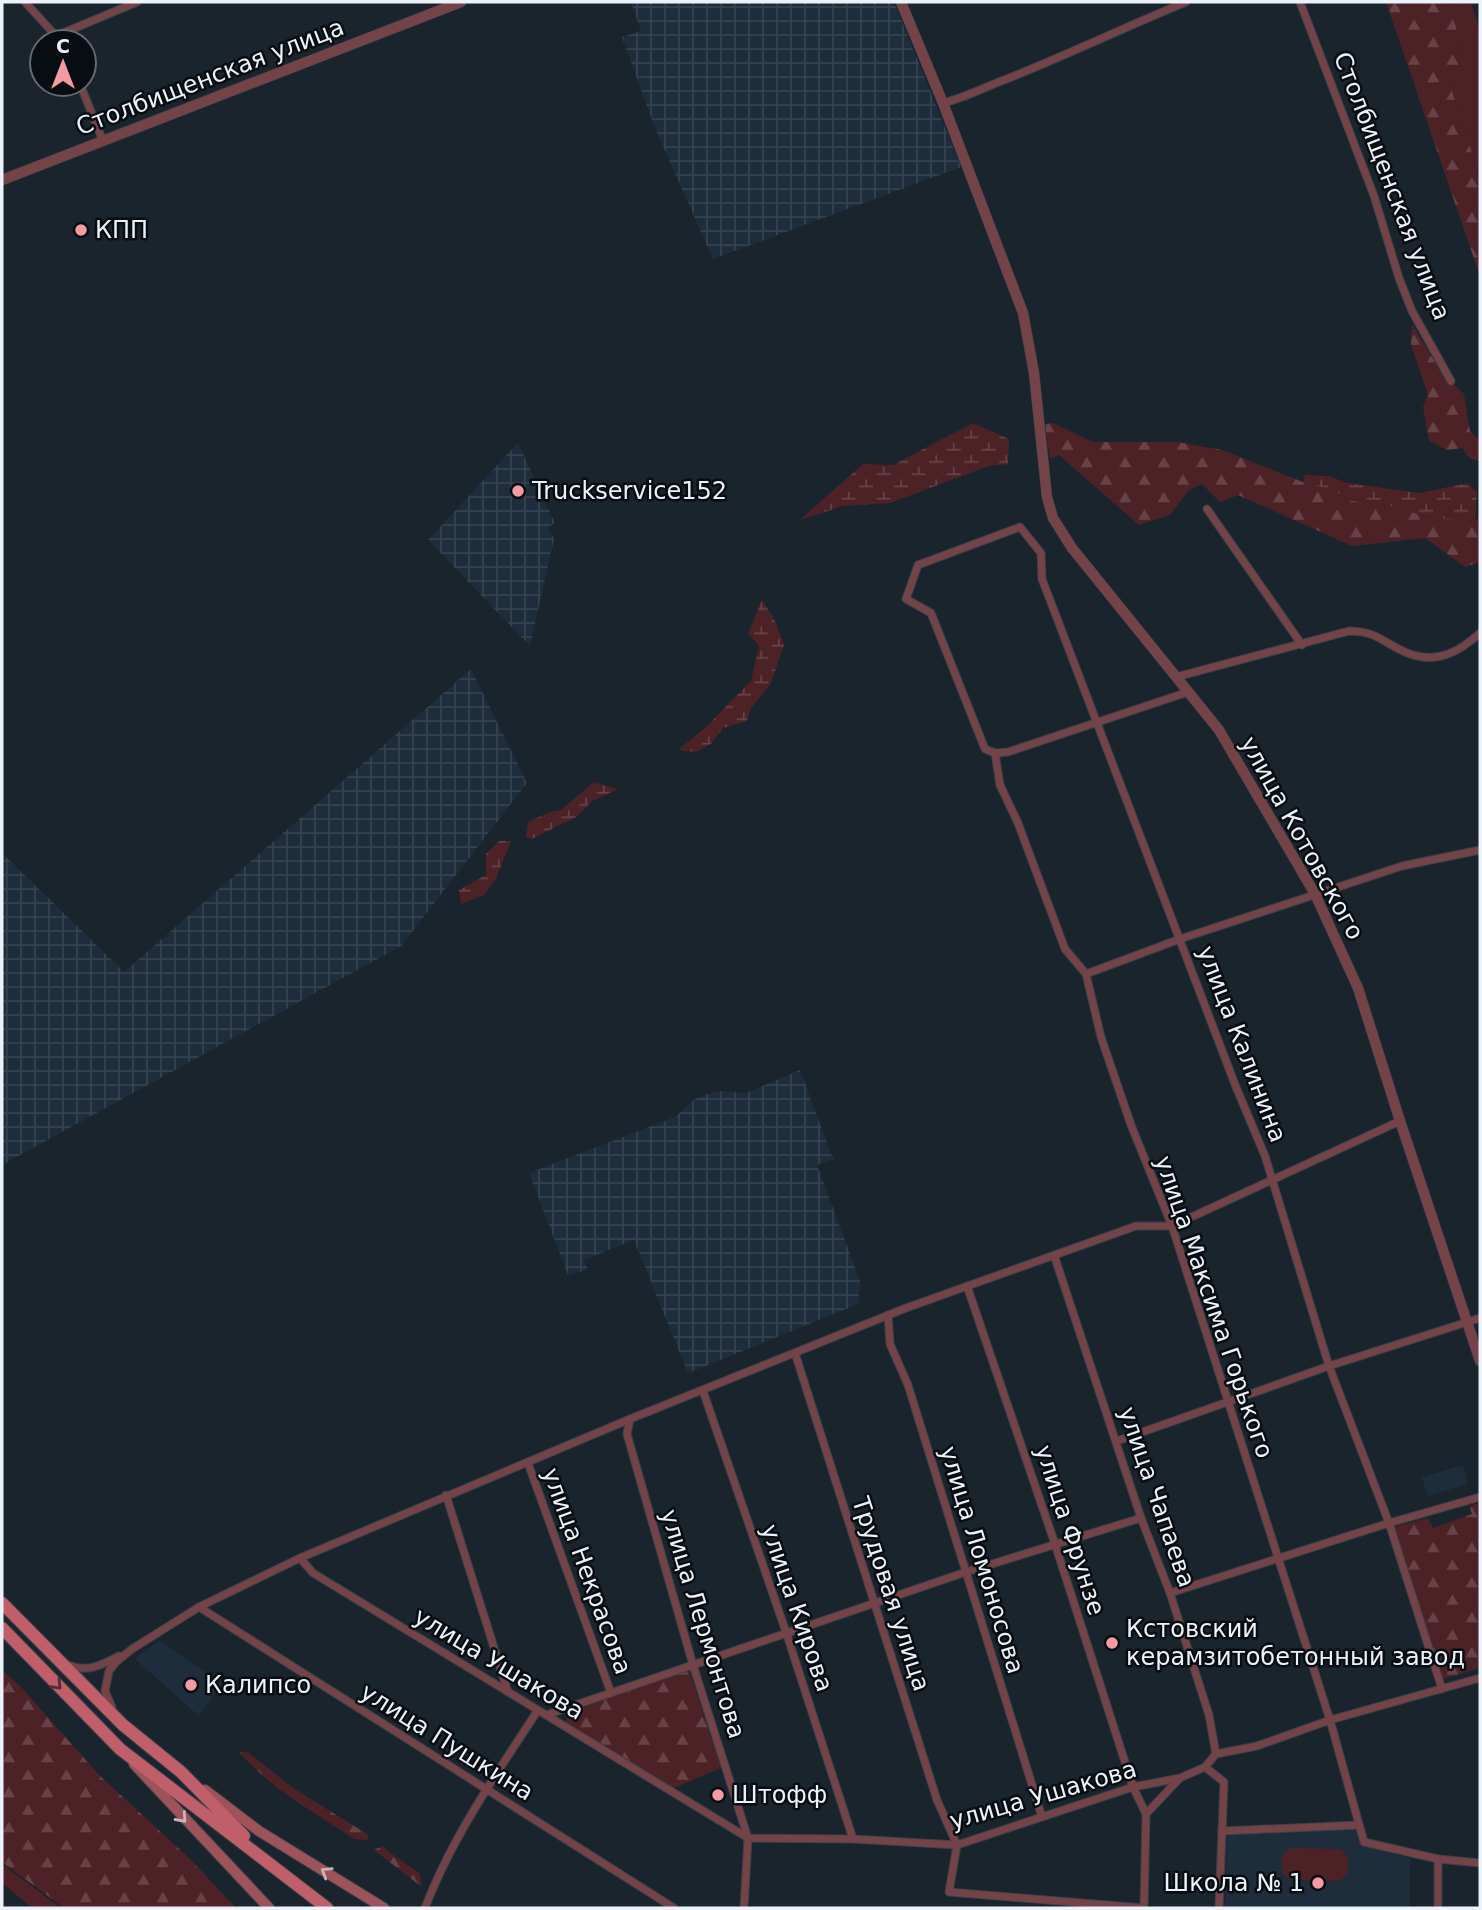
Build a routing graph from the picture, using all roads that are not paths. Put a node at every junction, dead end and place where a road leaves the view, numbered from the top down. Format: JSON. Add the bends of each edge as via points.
{"nodes":[{"id":1,"x":25,"y":2,"type":"edge"},
{"id":2,"x":137,"y":2,"type":"edge"},
{"id":3,"x":461,"y":2,"type":"edge"},
{"id":4,"x":901,"y":2,"type":"edge"},
{"id":5,"x":1186,"y":2,"type":"edge"},
{"id":6,"x":1300,"y":2,"type":"edge"},
{"id":7,"x":49,"y":28,"type":"edge"},
{"id":8,"x":75,"y":28,"type":"edge"},
{"id":9,"x":86,"y":98,"type":"edge"},
{"id":10,"x":943,"y":103,"type":"junction"},
{"id":11,"x":103,"y":141,"type":"junction"},
{"id":12,"x":2,"y":180,"type":"edge"},
{"id":13,"x":1451,"y":381,"type":"dead end"},
{"id":14,"x":1207,"y":509,"type":"dead end"},
{"id":15,"x":1480,"y":633,"type":"edge"},
{"id":16,"x":1302,"y":645,"type":"junction"},
{"id":17,"x":1176,"y":677,"type":"junction"},
{"id":18,"x":1188,"y":692,"type":"junction"},
{"id":19,"x":1097,"y":723,"type":"junction"},
{"id":20,"x":995,"y":753,"type":"junction"},
{"id":21,"x":1480,"y":850,"type":"edge"},
{"id":22,"x":1315,"y":894,"type":"junction"},
{"id":23,"x":1180,"y":939,"type":"junction"},
{"id":24,"x":1086,"y":974,"type":"junction"},
{"id":25,"x":1400,"y":1121,"type":"junction"},
{"id":26,"x":1271,"y":1181,"type":"junction"},
{"id":27,"x":1172,"y":1226,"type":"junction"},
{"id":28,"x":1054,"y":1255,"type":"junction"},
{"id":29,"x":967,"y":1286,"type":"junction"},
{"id":30,"x":888,"y":1315,"type":"junction"},
{"id":31,"x":1480,"y":1318,"type":"edge"},
{"id":32,"x":1467,"y":1322,"type":"junction"},
{"id":33,"x":795,"y":1353,"type":"junction"},
{"id":34,"x":1480,"y":1361,"type":"edge"},
{"id":35,"x":1329,"y":1366,"type":"junction"},
{"id":36,"x":703,"y":1391,"type":"junction"},
{"id":37,"x":1227,"y":1402,"type":"junction"},
{"id":38,"x":630,"y":1419,"type":"junction"},
{"id":39,"x":1117,"y":1441,"type":"junction"},
{"id":40,"x":528,"y":1463,"type":"junction"},
{"id":41,"x":446,"y":1495,"type":"junction"},
{"id":42,"x":1480,"y":1497,"type":"edge"},
{"id":43,"x":1141,"y":1518,"type":"junction"},
{"id":44,"x":1389,"y":1523,"type":"junction"},
{"id":45,"x":1055,"y":1544,"type":"junction"},
{"id":46,"x":300,"y":1558,"type":"junction"},
{"id":47,"x":1277,"y":1559,"type":"junction"},
{"id":48,"x":966,"y":1572,"type":"junction"},
{"id":49,"x":1170,"y":1592,"type":"junction"},
{"id":50,"x":2,"y":1603,"type":"edge"},
{"id":51,"x":874,"y":1604,"type":"junction"},
{"id":52,"x":199,"y":1607,"type":"junction"},
{"id":53,"x":2,"y":1628,"type":"edge"},
{"id":54,"x":786,"y":1632,"type":"junction"},
{"id":55,"x":132,"y":1649,"type":"junction"},
{"id":56,"x":61,"y":1661,"type":"junction"},
{"id":57,"x":693,"y":1665,"type":"junction"},
{"id":58,"x":1480,"y":1678,"type":"edge"},
{"id":59,"x":1442,"y":1689,"type":"junction"},
{"id":60,"x":509,"y":1692,"type":"junction"},
{"id":61,"x":611,"y":1693,"type":"junction"},
{"id":62,"x":538,"y":1710,"type":"junction"},
{"id":63,"x":546,"y":1715,"type":"junction"},
{"id":64,"x":1331,"y":1720,"type":"junction"},
{"id":65,"x":123,"y":1725,"type":"junction"},
{"id":66,"x":120,"y":1749,"type":"junction"},
{"id":67,"x":1216,"y":1754,"type":"junction"},
{"id":68,"x":1205,"y":1767,"type":"junction"},
{"id":69,"x":181,"y":1772,"type":"junction"},
{"id":70,"x":1180,"y":1778,"type":"junction"},
{"id":71,"x":1133,"y":1787,"type":"junction"},
{"id":72,"x":486,"y":1790,"type":"junction"},
{"id":73,"x":1146,"y":1814,"type":"junction"},
{"id":74,"x":1042,"y":1817,"type":"junction"},
{"id":75,"x":1360,"y":1825,"type":"junction"},
{"id":76,"x":1222,"y":1830,"type":"junction"},
{"id":77,"x":748,"y":1838,"type":"junction"},
{"id":78,"x":853,"y":1839,"type":"junction"},
{"id":79,"x":957,"y":1845,"type":"junction"},
{"id":80,"x":1438,"y":1859,"type":"junction"},
{"id":81,"x":1480,"y":1863,"type":"edge"},
{"id":82,"x":277,"y":1869,"type":"junction"},
{"id":83,"x":269,"y":1908,"type":"edge"},
{"id":84,"x":327,"y":1908,"type":"edge"},
{"id":85,"x":384,"y":1908,"type":"edge"},
{"id":86,"x":425,"y":1908,"type":"edge"},
{"id":87,"x":674,"y":1908,"type":"edge"},
{"id":88,"x":744,"y":1908,"type":"edge"},
{"id":89,"x":1144,"y":1908,"type":"edge"},
{"id":90,"x":1219,"y":1908,"type":"edge"},
{"id":91,"x":1438,"y":1908,"type":"edge"}],
"edges":[{"from":1,"to":7,"type":"street"},
{"from":2,"to":8,"type":"street"},
{"from":3,"to":11,"type":"street","name":"Столбищенская улица"},
{"from":4,"to":10,"type":"street","name":"улица Котовского"},
{"from":5,"to":10,"type":"street"},
{"from":6,"to":13,"type":"street","name":"Столбищенская улица","via":[[1374,195],[1412,311]]},
{"from":9,"to":11,"type":"street"},
{"from":10,"to":17,"type":"street","name":"улица Котовского","via":[[1023,313],[1047,497],[1054,518],[1072,548]]},
{"from":11,"to":12,"type":"street","name":"Столбищенская улица"},
{"from":14,"to":16,"type":"street"},
{"from":15,"to":16,"type":"street","via":[[1464,648],[1441,658],[1410,654],[1363,631]]},
{"from":16,"to":17,"type":"street"},
{"from":17,"to":18,"type":"street","name":"улица Котовского"},
{"from":18,"to":19,"type":"street"},
{"from":18,"to":22,"type":"street","name":"улица Котовского","via":[[1219,730]]},
{"from":19,"to":20,"type":"street"},
{"from":19,"to":20,"type":"street","name":"улица Калинина","via":[[1042,579],[1041,553],[1020,527],[918,565],[906,599],[931,613],[985,749]]},
{"from":19,"to":23,"type":"street","name":"улица Калинина"},
{"from":20,"to":24,"type":"street","name":"улица Максима Горького","via":[[1000,785],[1065,948]]},
{"from":21,"to":22,"type":"street","via":[[1402,866]]},
{"from":22,"to":23,"type":"street"},
{"from":22,"to":25,"type":"street","name":"улица Котовского","via":[[1358,988]]},
{"from":23,"to":24,"type":"street"},
{"from":23,"to":26,"type":"street","name":"улица Калинина"},
{"from":24,"to":27,"type":"street","name":"улица Максима Горького","via":[[1101,1037],[1131,1125]]},
{"from":25,"to":26,"type":"street"},
{"from":25,"to":32,"type":"street","name":"улица Котовского"},
{"from":26,"to":27,"type":"street"},
{"from":26,"to":35,"type":"street","name":"улица Калинина"},
{"from":27,"to":28,"type":"street","via":[[1136,1226]]},
{"from":27,"to":37,"type":"street","name":"улица Максима Горького"},
{"from":28,"to":29,"type":"street"},
{"from":28,"to":39,"type":"street","name":"улица Чапаева"},
{"from":29,"to":30,"type":"street"},
{"from":29,"to":45,"type":"street","name":"улица Фрунзе"},
{"from":30,"to":33,"type":"street"},
{"from":30,"to":48,"type":"street","name":"улица Ломоносова","via":[[890,1343],[908,1385]]},
{"from":31,"to":32,"type":"street"},
{"from":32,"to":34,"type":"street","name":"улица Котовского"},
{"from":32,"to":35,"type":"street"},
{"from":33,"to":36,"type":"street"},
{"from":33,"to":51,"type":"street","name":"Трудовая улица"},
{"from":35,"to":37,"type":"street"},
{"from":35,"to":44,"type":"street","name":"улица Калинина"},
{"from":36,"to":38,"type":"street"},
{"from":36,"to":54,"type":"street","name":"улица Кирова"},
{"from":37,"to":39,"type":"street"},
{"from":37,"to":47,"type":"street","name":"улица Максима Горького"},
{"from":38,"to":40,"type":"street"},
{"from":38,"to":57,"type":"street","name":"улица Лермонтова","via":[[627,1434]]},
{"from":39,"to":43,"type":"street","name":"улица Чапаева"},
{"from":40,"to":41,"type":"street"},
{"from":40,"to":61,"type":"street","name":"улица Некрасова"},
{"from":41,"to":46,"type":"street"},
{"from":41,"to":60,"type":"street"},
{"from":42,"to":44,"type":"street"},
{"from":43,"to":45,"type":"street"},
{"from":43,"to":49,"type":"street","name":"улица Чапаева"},
{"from":44,"to":47,"type":"street"},
{"from":44,"to":59,"type":"street","name":"улица Калинина"},
{"from":45,"to":48,"type":"street"},
{"from":45,"to":71,"type":"street","name":"улица Фрунзе"},
{"from":46,"to":52,"type":"street"},
{"from":46,"to":60,"type":"street","name":"улица Ушакова","via":[[313,1573]]},
{"from":47,"to":49,"type":"street"},
{"from":47,"to":64,"type":"street","name":"улица Максима Горького"},
{"from":48,"to":51,"type":"street"},
{"from":48,"to":74,"type":"street","name":"улица Ломоносова"},
{"from":49,"to":67,"type":"street","name":"улица Чапаева","via":[[1209,1715]]},
{"from":50,"to":56,"type":"main road"},
{"from":51,"to":54,"type":"street"},
{"from":51,"to":79,"type":"street","name":"Трудовая улица","via":[[937,1800]]},
{"from":52,"to":55,"type":"street"},
{"from":52,"to":72,"type":"street","name":"улица Пушкина"},
{"from":53,"to":66,"type":"main road","one_way":true},
{"from":54,"to":57,"type":"street"},
{"from":54,"to":78,"type":"street","name":"улица Кирова"},
{"from":55,"to":56,"type":"street","via":[[92,1668]]},
{"from":55,"to":65,"type":"street","via":[[116,1662],[106,1681],[108,1701]]},
{"from":56,"to":65,"type":"main road"},
{"from":57,"to":61,"type":"street"},
{"from":57,"to":77,"type":"street","name":"улица Лермонтова"},
{"from":58,"to":59,"type":"street"},
{"from":59,"to":64,"type":"street"},
{"from":60,"to":62,"type":"street","name":"улица Ушакова"},
{"from":61,"to":63,"type":"street"},
{"from":62,"to":63,"type":"street","name":"улица Ушакова"},
{"from":62,"to":72,"type":"street"},
{"from":63,"to":77,"type":"street","name":"улица Ушакова"},
{"from":64,"to":67,"type":"street","via":[[1257,1746]]},
{"from":64,"to":75,"type":"street","name":"улица Максима Горького"},
{"from":65,"to":69,"type":"main road"},
{"from":66,"to":82,"type":"main road"},
{"from":66,"to":83,"type":"main road","one_way":true},
{"from":67,"to":68,"type":"street","name":"улица Ушакова"},
{"from":68,"to":70,"type":"street","name":"улица Ушакова"},
{"from":68,"to":76,"type":"street","via":[[1224,1782]]},
{"from":69,"to":82,"type":"main road"},
{"from":85,"to":69,"type":"main road","one_way":true,"via":[[259,1831]]},
{"from":70,"to":71,"type":"street","name":"улица Ушакова"},
{"from":70,"to":73,"type":"street"},
{"from":71,"to":73,"type":"street","name":"улица Фрунзе"},
{"from":71,"to":74,"type":"street","name":"улица Ушакова"},
{"from":72,"to":86,"type":"street"},
{"from":72,"to":87,"type":"street","name":"улица Пушкина"},
{"from":73,"to":89,"type":"street"},
{"from":74,"to":79,"type":"street","name":"улица Ушакова"},
{"from":75,"to":76,"type":"street"},
{"from":75,"to":80,"type":"street","name":"улица Максима Горького","via":[[1364,1842]]},
{"from":76,"to":90,"type":"street"},
{"from":77,"to":78,"type":"street","name":"улица Ушакова"},
{"from":77,"to":88,"type":"street"},
{"from":78,"to":79,"type":"street","name":"улица Ушакова"},
{"from":79,"to":89,"type":"street","via":[[949,1892]]},
{"from":80,"to":81,"type":"street"},
{"from":80,"to":91,"type":"street"},
{"from":82,"to":84,"type":"main road"}]}
